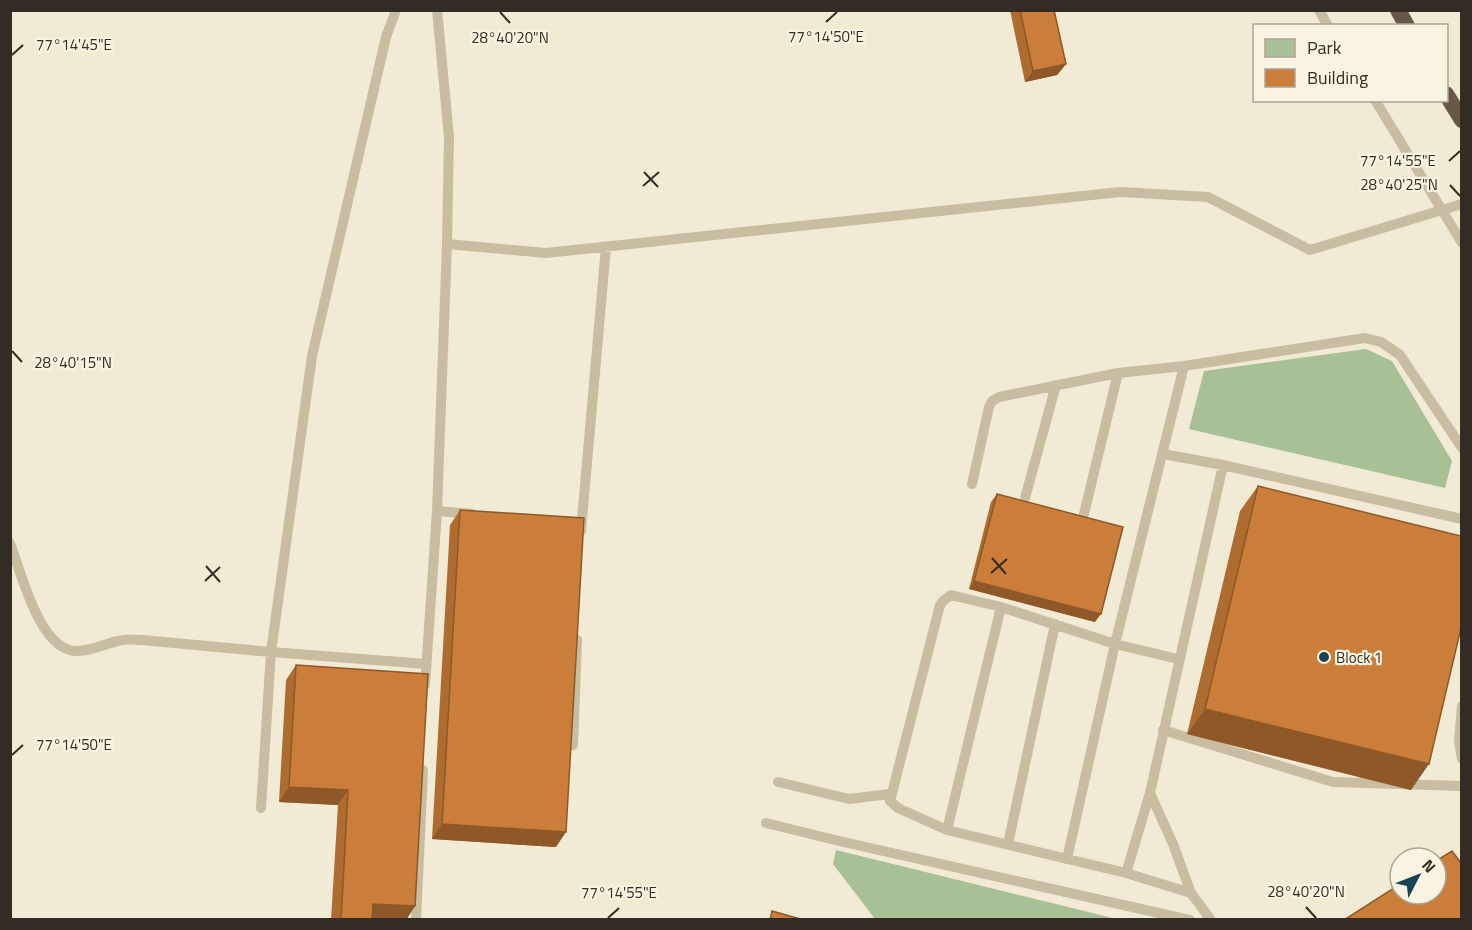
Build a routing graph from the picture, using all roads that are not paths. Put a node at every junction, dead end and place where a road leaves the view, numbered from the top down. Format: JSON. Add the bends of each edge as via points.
{"nodes":[{"id":1,"x":396,"y":10,"type":"edge"},
{"id":2,"x":437,"y":10,"type":"edge"},
{"id":3,"x":1319,"y":10,"type":"edge"},
{"id":4,"x":1398,"y":10,"type":"edge"},
{"id":5,"x":1327,"y":24,"type":"edge"},
{"id":6,"x":1406,"y":24,"type":"edge"},
{"id":7,"x":1448,"y":97,"type":"edge"},
{"id":8,"x":1376,"y":102,"type":"edge"},
{"id":9,"x":1461,"y":120,"type":"edge"},
{"id":10,"x":1461,"y":204,"type":"edge"},
{"id":11,"x":1443,"y":210,"type":"junction"},
{"id":12,"x":1461,"y":243,"type":"edge"},
{"id":13,"x":447,"y":244,"type":"junction"},
{"id":14,"x":606,"y":247,"type":"junction"},
{"id":15,"x":1184,"y":366,"type":"junction"},
{"id":16,"x":1118,"y":373,"type":"junction"},
{"id":17,"x":1056,"y":385,"type":"junction"},
{"id":18,"x":1461,"y":448,"type":"edge"},
{"id":19,"x":1163,"y":454,"type":"junction"},
{"id":20,"x":1223,"y":465,"type":"junction"},
{"id":21,"x":972,"y":484,"type":"dead end"},
{"id":22,"x":1025,"y":498,"type":"dead end"},
{"id":23,"x":437,"y":511,"type":"junction"},
{"id":24,"x":1084,"y":514,"type":"edge"},
{"id":25,"x":481,"y":515,"type":"edge"},
{"id":26,"x":1461,"y":517,"type":"edge"},
{"id":27,"x":10,"y":543,"type":"edge"},
{"id":28,"x":580,"y":547,"type":"edge"},
{"id":29,"x":1001,"y":607,"type":"junction"},
{"id":30,"x":1055,"y":624,"type":"junction"},
{"id":31,"x":577,"y":628,"type":"edge"},
{"id":32,"x":1115,"y":644,"type":"junction"},
{"id":33,"x":271,"y":652,"type":"junction"},
{"id":34,"x":1178,"y":659,"type":"junction"},
{"id":35,"x":426,"y":664,"type":"junction"},
{"id":36,"x":425,"y":698,"type":"edge"},
{"id":37,"x":1461,"y":706,"type":"edge"},
{"id":38,"x":1163,"y":730,"type":"junction"},
{"id":39,"x":573,"y":745,"type":"edge"},
{"id":40,"x":423,"y":756,"type":"edge"},
{"id":41,"x":1461,"y":759,"type":"edge"},
{"id":42,"x":778,"y":782,"type":"dead end"},
{"id":43,"x":1461,"y":786,"type":"edge"},
{"id":44,"x":1150,"y":793,"type":"junction"},
{"id":45,"x":890,"y":794,"type":"junction"},
{"id":46,"x":261,"y":808,"type":"dead end"},
{"id":47,"x":765,"y":823,"type":"dead end"},
{"id":48,"x":947,"y":830,"type":"junction"},
{"id":49,"x":1008,"y":844,"type":"junction"},
{"id":50,"x":1067,"y":859,"type":"junction"},
{"id":51,"x":1126,"y":873,"type":"junction"},
{"id":52,"x":1191,"y":893,"type":"junction"},
{"id":53,"x":416,"y":920,"type":"edge"},
{"id":54,"x":1190,"y":920,"type":"edge"},
{"id":55,"x":1211,"y":920,"type":"edge"}],
"edges":[{"from":1,"to":33,"type":"lane","via":[[386,37],[312,356]]},
{"from":2,"to":13,"type":"lane","via":[[449,137]]},
{"from":3,"to":5,"type":"lane"},
{"from":4,"to":6,"type":"highway"},
{"from":7,"to":9,"type":"highway"},
{"from":8,"to":11,"type":"lane"},
{"from":10,"to":11,"type":"lane"},
{"from":11,"to":12,"type":"lane"},
{"from":11,"to":14,"type":"lane","via":[[1310,250],[1208,197],[1120,192]]},
{"from":13,"to":14,"type":"lane","via":[[546,253]]},
{"from":13,"to":23,"type":"lane"},
{"from":14,"to":28,"type":"lane","via":[[575,523]]},
{"from":15,"to":16,"type":"lane"},
{"from":15,"to":18,"type":"lane","via":[[1365,338],[1381,342],[1400,355]]},
{"from":15,"to":19,"type":"lane"},
{"from":16,"to":17,"type":"lane"},
{"from":16,"to":24,"type":"lane"},
{"from":17,"to":21,"type":"lane","via":[[1004,394],[992,401]]},
{"from":17,"to":22,"type":"lane"},
{"from":19,"to":20,"type":"lane"},
{"from":19,"to":32,"type":"lane"},
{"from":20,"to":26,"type":"lane"},
{"from":20,"to":34,"type":"lane"},
{"from":23,"to":25,"type":"lane"},
{"from":23,"to":35,"type":"lane"},
{"from":27,"to":33,"type":"lane","via":[[45,632],[67,650],[142,639]]},
{"from":29,"to":30,"type":"lane"},
{"from":29,"to":45,"type":"lane","via":[[955,595],[943,601]]},
{"from":29,"to":48,"type":"lane"},
{"from":30,"to":32,"type":"lane"},
{"from":30,"to":49,"type":"lane"},
{"from":31,"to":39,"type":"lane"},
{"from":32,"to":34,"type":"lane"},
{"from":32,"to":50,"type":"lane"},
{"from":33,"to":35,"type":"lane"},
{"from":33,"to":46,"type":"lane"},
{"from":34,"to":38,"type":"lane"},
{"from":35,"to":36,"type":"lane"},
{"from":37,"to":41,"type":"lane"},
{"from":38,"to":43,"type":"lane","via":[[1333,782]]},
{"from":38,"to":44,"type":"lane"},
{"from":40,"to":53,"type":"lane"},
{"from":42,"to":45,"type":"lane","via":[[849,799]]},
{"from":44,"to":51,"type":"lane"},
{"from":44,"to":52,"type":"lane"},
{"from":45,"to":48,"type":"lane","via":[[890,801],[898,808]]},
{"from":47,"to":54,"type":"lane"},
{"from":48,"to":49,"type":"lane"},
{"from":49,"to":50,"type":"lane"},
{"from":50,"to":51,"type":"lane"},
{"from":51,"to":52,"type":"lane"},
{"from":52,"to":55,"type":"lane"}]}
